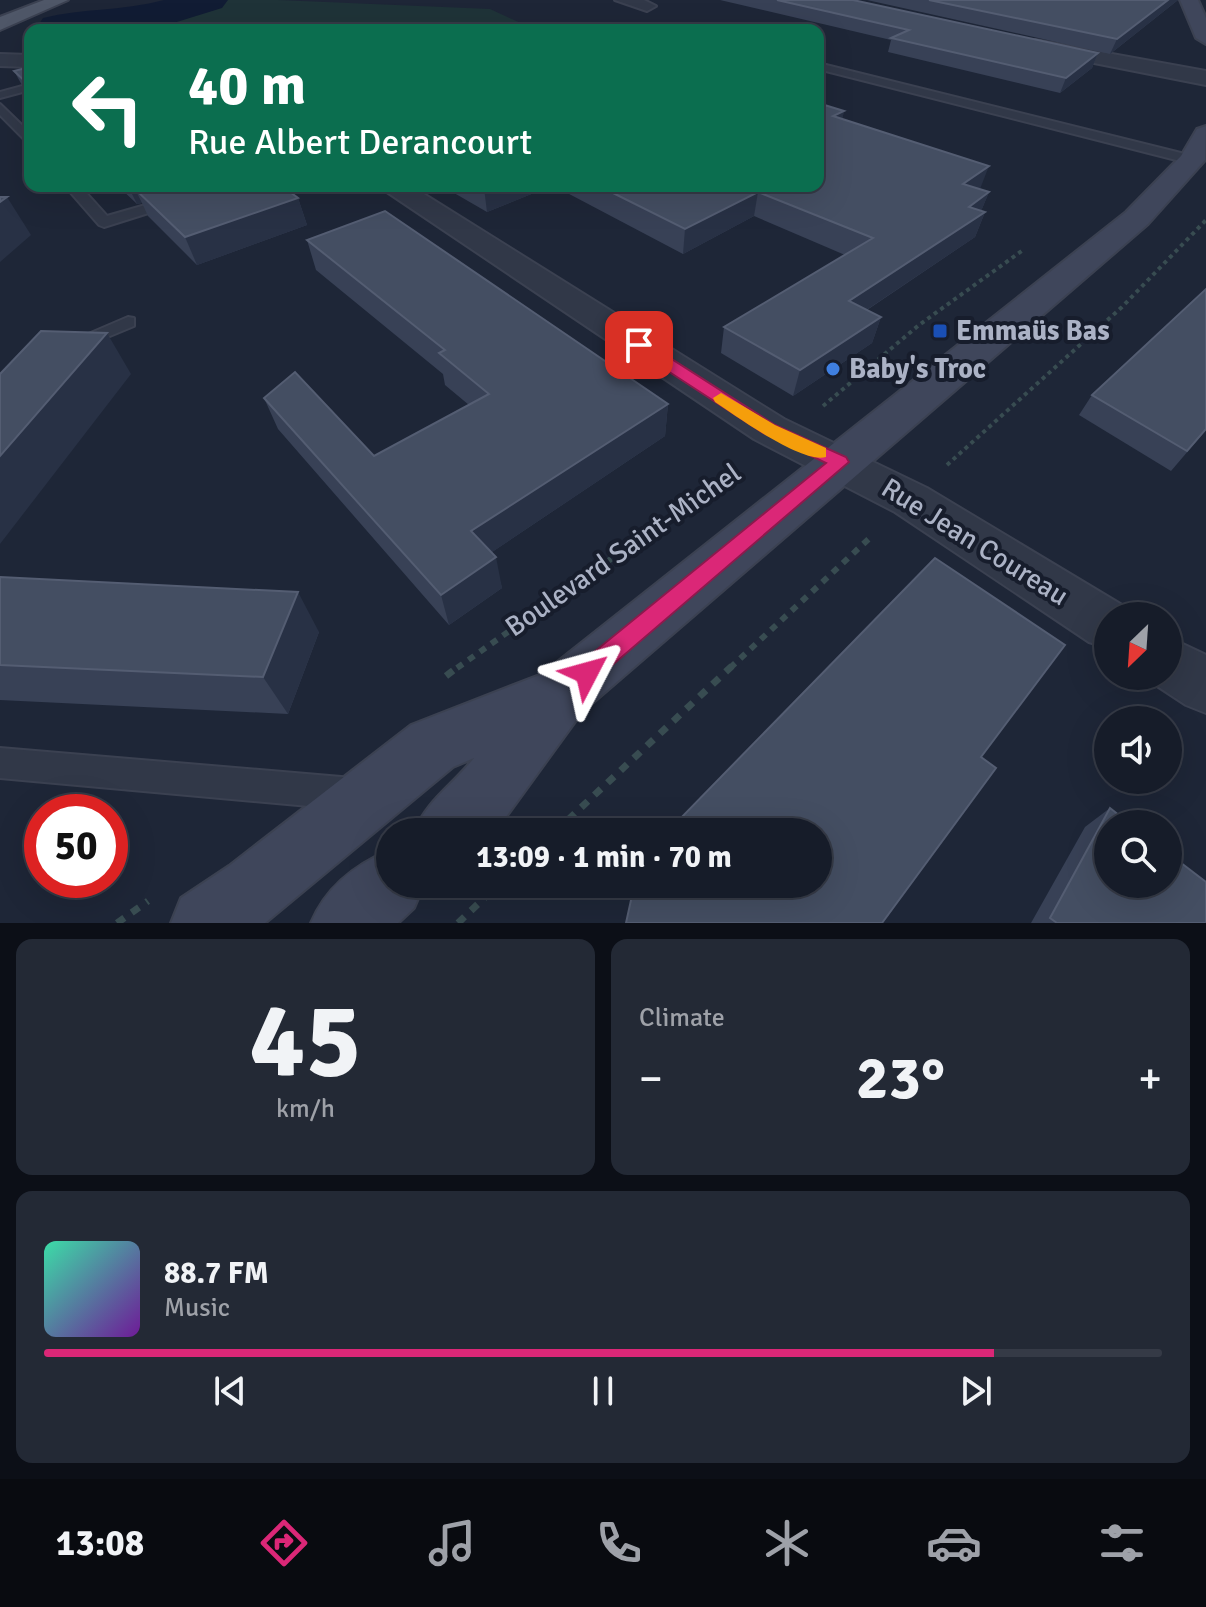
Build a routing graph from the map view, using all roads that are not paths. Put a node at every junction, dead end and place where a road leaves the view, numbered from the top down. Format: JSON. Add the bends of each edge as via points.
{"nodes":[{"id":1,"x":32,"y":0,"type":"edge"},
{"id":2,"x":59,"y":0,"type":"edge"},
{"id":3,"x":624,"y":0,"type":"edge"},
{"id":4,"x":1185,"y":1,"type":"edge"},
{"id":5,"x":647,"y":6,"type":"dead end"},
{"id":6,"x":0,"y":13,"type":"edge"},
{"id":7,"x":0,"y":24,"type":"edge"},
{"id":8,"x":1206,"y":38,"type":"edge"},
{"id":9,"x":1013,"y":41,"type":"edge"},
{"id":10,"x":0,"y":60,"type":"edge"},
{"id":11,"x":24,"y":61,"type":"edge"},
{"id":12,"x":824,"y":67,"type":"edge"},
{"id":13,"x":1206,"y":78,"type":"edge"},
{"id":14,"x":24,"y":89,"type":"edge"},
{"id":15,"x":0,"y":95,"type":"edge"},
{"id":16,"x":0,"y":108,"type":"edge"},
{"id":17,"x":24,"y":134,"type":"edge"},
{"id":18,"x":1199,"y":147,"type":"edge"},
{"id":19,"x":77,"y":192,"type":"edge"},
{"id":20,"x":206,"y":192,"type":"edge"},
{"id":21,"x":414,"y":192,"type":"edge"},
{"id":22,"x":128,"y":322,"type":"dead end"},
{"id":23,"x":53,"y":353,"type":"edge"},
{"id":24,"x":840,"y":462,"type":"junction"},
{"id":25,"x":1094,"y":616,"type":"edge"},
{"id":26,"x":1182,"y":671,"type":"edge"},
{"id":27,"x":1206,"y":686,"type":"edge"},
{"id":28,"x":562,"y":693,"type":"junction"},
{"id":29,"x":0,"y":763,"type":"edge"},
{"id":30,"x":370,"y":796,"type":"junction"},
{"id":31,"x":462,"y":818,"type":"edge"},
{"id":32,"x":376,"y":896,"type":"edge"},
{"id":33,"x":180,"y":910,"type":"edge"},
{"id":34,"x":346,"y":923,"type":"edge"}],
"edges":[{"from":1,"to":6,"type":"main road"},
{"from":2,"to":7,"type":"main road"},
{"from":3,"to":5,"type":"street"},
{"from":4,"to":8,"type":"main road"},
{"from":9,"to":13,"type":"street"},
{"from":10,"to":11,"type":"street"},
{"from":12,"to":18,"type":"lane"},
{"from":14,"to":15,"type":"lane"},
{"from":16,"to":17,"type":"lane"},
{"from":18,"to":24,"type":"main road","via":[[1137,218]]},
{"from":19,"to":20,"type":"lane","via":[[104,222]]},
{"from":21,"to":24,"type":"street","name":"Rue Jean Coureau","via":[[785,436]]},
{"from":22,"to":23,"type":"lane"},
{"from":24,"to":25,"type":"street","name":"Rue Jean Coureau","via":[[911,500]]},
{"from":24,"to":28,"type":"main road"},
{"from":26,"to":27,"type":"street"},
{"from":28,"to":30,"type":"main road","via":[[432,746]]},
{"from":28,"to":31,"type":"main road"},
{"from":29,"to":30,"type":"lane"},
{"from":30,"to":33,"type":"main road","via":[[253,890]]},
{"from":32,"to":34,"type":"main road"}]}
